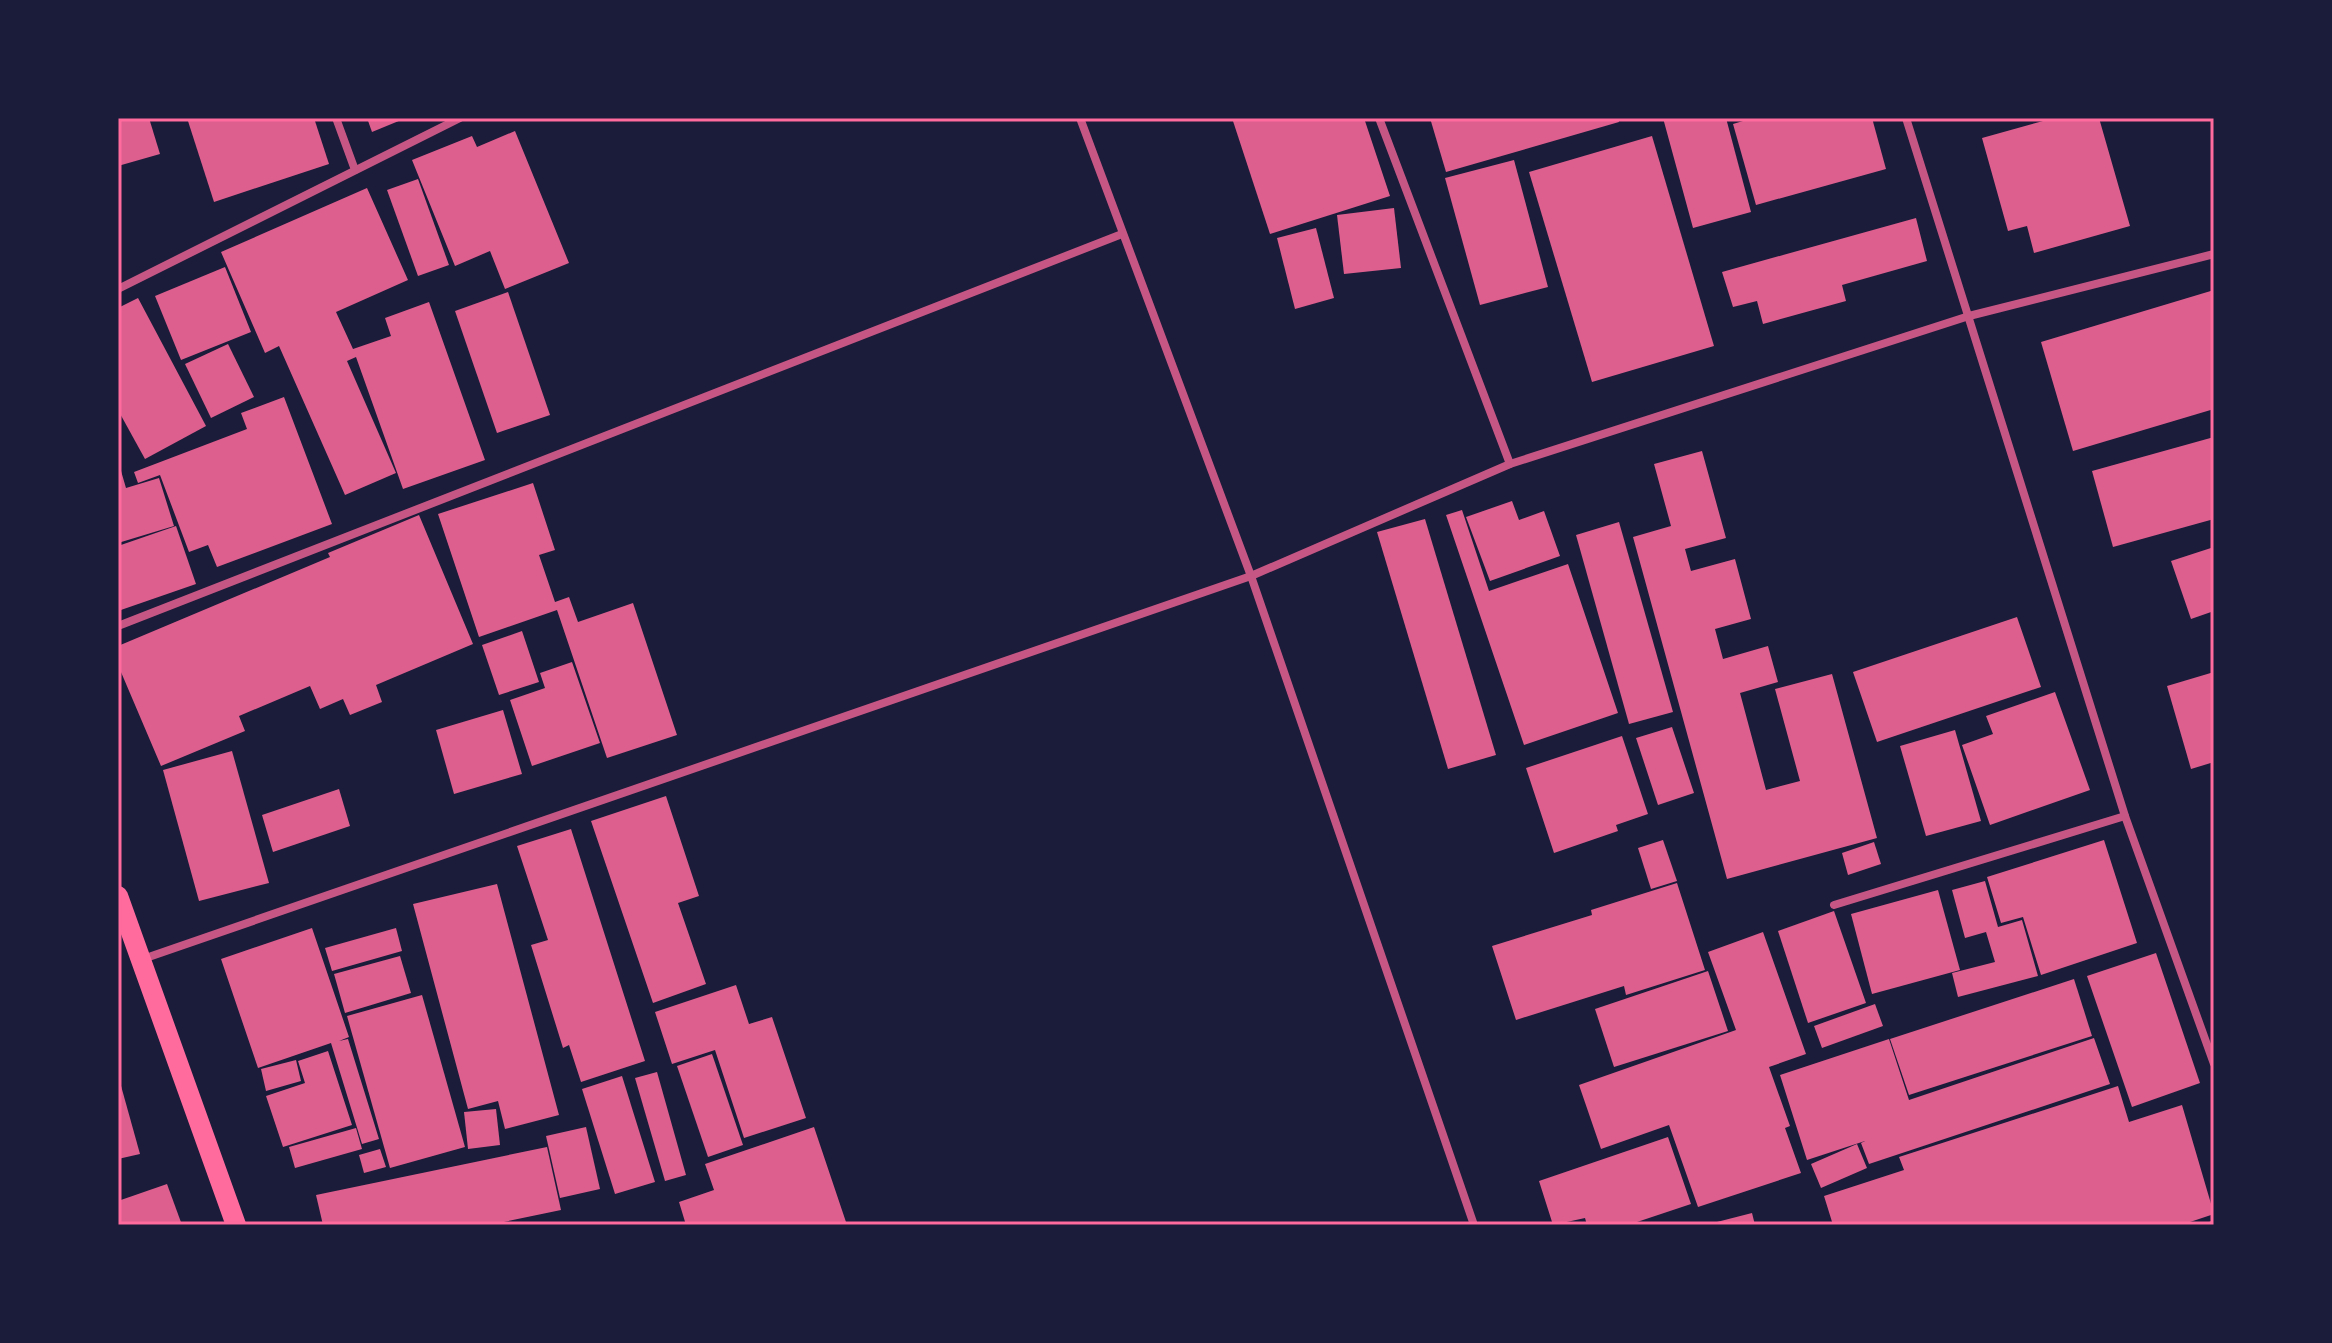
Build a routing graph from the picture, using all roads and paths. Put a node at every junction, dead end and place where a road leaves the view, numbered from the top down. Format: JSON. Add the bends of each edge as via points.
{"nodes":[{"id":1,"x":336,"y":118,"type":"edge"},
{"id":2,"x":460,"y":118,"type":"edge"},
{"id":3,"x":1080,"y":118,"type":"edge"},
{"id":4,"x":1379,"y":118,"type":"edge"},
{"id":5,"x":1906,"y":118,"type":"edge"},
{"id":6,"x":355,"y":170,"type":"junction"},
{"id":7,"x":1122,"y":234,"type":"junction"},
{"id":8,"x":2214,"y":254,"type":"edge"},
{"id":9,"x":118,"y":289,"type":"edge"},
{"id":10,"x":1969,"y":316,"type":"junction"},
{"id":11,"x":1510,"y":464,"type":"junction"},
{"id":12,"x":1251,"y":576,"type":"junction"},
{"id":13,"x":118,"y":626,"type":"edge"},
{"id":14,"x":2125,"y":816,"type":"junction"},
{"id":15,"x":118,"y":896,"type":"edge"},
{"id":16,"x":1834,"y":905,"type":"dead end"},
{"id":17,"x":140,"y":960,"type":"junction"},
{"id":18,"x":2214,"y":1064,"type":"edge"},
{"id":19,"x":236,"y":1225,"type":"edge"},
{"id":20,"x":1474,"y":1225,"type":"edge"}],
"edges":[{"from":1,"to":6,"type":"street"},
{"from":2,"to":6,"type":"street"},
{"from":3,"to":7,"type":"street"},
{"from":4,"to":11,"type":"street"},
{"from":5,"to":10,"type":"street"},
{"from":6,"to":9,"type":"street"},
{"from":7,"to":12,"type":"street"},
{"from":7,"to":13,"type":"street"},
{"from":8,"to":10,"type":"street"},
{"from":10,"to":11,"type":"street"},
{"from":10,"to":14,"type":"street"},
{"from":11,"to":12,"type":"street"},
{"from":12,"to":17,"type":"street"},
{"from":12,"to":20,"type":"street"},
{"from":14,"to":16,"type":"street"},
{"from":14,"to":18,"type":"street"},
{"from":15,"to":17,"type":"main road"},
{"from":17,"to":19,"type":"main road"}]}
